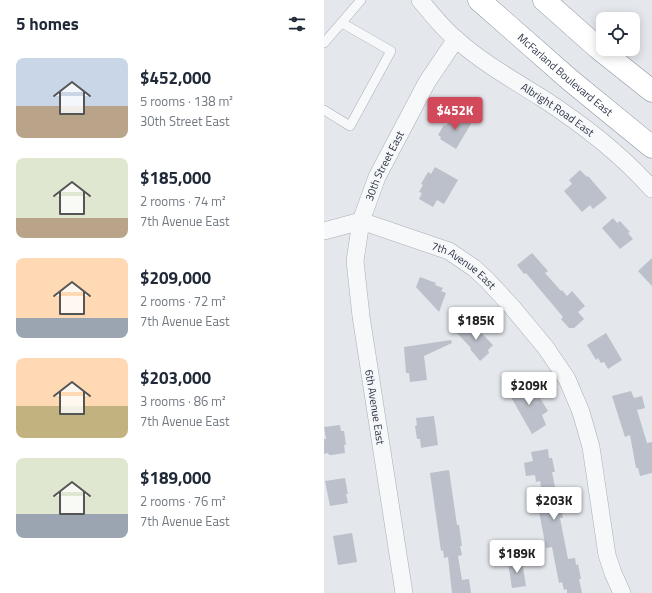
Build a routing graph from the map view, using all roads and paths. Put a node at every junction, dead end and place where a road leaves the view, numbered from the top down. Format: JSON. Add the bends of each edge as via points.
{"nodes":[{"id":1,"x":361,"y":0,"type":"edge"},
{"id":2,"x":420,"y":0,"type":"edge"},
{"id":3,"x":544,"y":0,"type":"edge"},
{"id":4,"x":486,"y":2,"type":"edge"},
{"id":5,"x":342,"y":23,"type":"junction"},
{"id":6,"x":456,"y":39,"type":"junction"},
{"id":7,"x":324,"y":43,"type":"edge"},
{"id":8,"x":652,"y":91,"type":"edge"},
{"id":9,"x":324,"y":110,"type":"edge"},
{"id":10,"x":652,"y":147,"type":"edge"},
{"id":11,"x":652,"y":189,"type":"edge"},
{"id":12,"x":361,"y":221,"type":"junction"},
{"id":13,"x":324,"y":231,"type":"edge"},
{"id":14,"x":404,"y":593,"type":"edge"},
{"id":15,"x":622,"y":593,"type":"edge"}],
"edges":[{"from":1,"to":5,"type":"lane"},
{"from":2,"to":6,"type":"street","name":"Albright Road East"},
{"from":3,"to":8,"type":"highway"},
{"from":4,"to":10,"type":"highway","name":"McFarland Boulevard East","via":[[570,80]]},
{"from":5,"to":7,"type":"lane"},
{"from":5,"to":9,"type":"lane","via":[[391,51],[350,126]]},
{"from":6,"to":11,"type":"street","name":"Albright Road East","via":[[495,69],[588,130],[616,153]]},
{"from":6,"to":12,"type":"street","name":"30th Street East","via":[[427,82],[377,177]]},
{"from":12,"to":13,"type":"street"},
{"from":12,"to":14,"type":"street","name":"6th Avenue East","via":[[355,260],[361,316]]},
{"from":12,"to":15,"type":"street","name":"7th Avenue East","via":[[449,251],[474,268],[512,307],[546,348],[567,379],[582,412],[591,447],[607,554]]}]}
